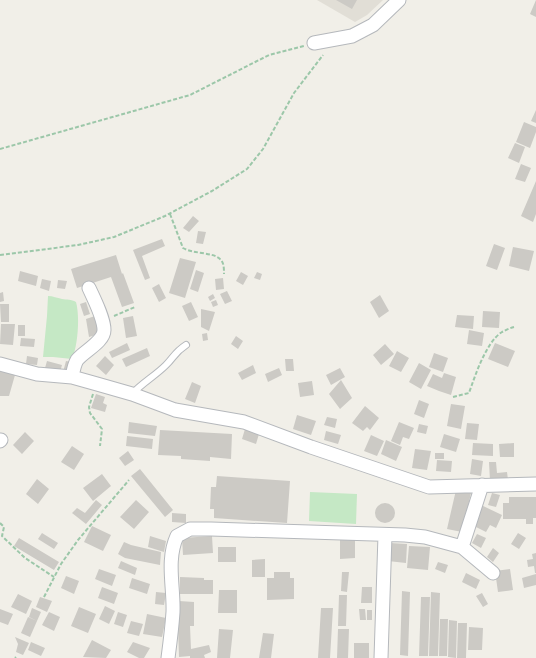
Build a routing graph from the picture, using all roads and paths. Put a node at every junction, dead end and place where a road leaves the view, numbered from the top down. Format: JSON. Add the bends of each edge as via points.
{"nodes":[{"id":1,"x":399,"y":0,"type":"edge"},
{"id":2,"x":336,"y":39,"type":"junction"},
{"id":3,"x":314,"y":43,"type":"joint"},
{"id":4,"x":0,"y":149,"type":"edge"},
{"id":5,"x":170,"y":214,"type":"junction"},
{"id":6,"x":0,"y":255,"type":"edge"},
{"id":7,"x":224,"y":274,"type":"dead end"},
{"id":8,"x":89,"y":288,"type":"dead end"},
{"id":9,"x":135,"y":307,"type":"dead end"},
{"id":10,"x":102,"y":321,"type":"junction"},
{"id":11,"x":514,"y":327,"type":"dead end"},
{"id":12,"x":186,"y":345,"type":"dead end"},
{"id":13,"x":0,"y":364,"type":"edge"},
{"id":14,"x":72,"y":377,"type":"junction"},
{"id":15,"x":97,"y":384,"type":"junction"},
{"id":16,"x":132,"y":394,"type":"junction"},
{"id":17,"x":454,"y":396,"type":"dead end"},
{"id":18,"x":100,"y":446,"type":"dead end"},
{"id":19,"x":129,"y":480,"type":"dead end"},
{"id":20,"x":536,"y":484,"type":"edge"},
{"id":21,"x":482,"y":485,"type":"junction"},
{"id":22,"x":0,"y":523,"type":"edge"},
{"id":23,"x":385,"y":535,"type":"junction"},
{"id":24,"x":462,"y":547,"type":"junction"},
{"id":25,"x":493,"y":573,"type":"dead end"},
{"id":26,"x":54,"y":577,"type":"junction"},
{"id":27,"x":44,"y":596,"type":"dead end"},
{"id":28,"x":168,"y":658,"type":"edge"},
{"id":29,"x":381,"y":658,"type":"edge"}],
"edges":[{"from":1,"to":2,"type":"street","via":[[373,25],[352,36]]},
{"from":2,"to":3,"type":"street"},
{"from":2,"to":5,"type":"path","via":[[294,93],[263,149],[247,169]]},
{"from":3,"to":4,"type":"path","via":[[269,55],[190,95]]},
{"from":5,"to":6,"type":"path","via":[[114,237],[78,245]]},
{"from":5,"to":7,"type":"path","via":[[183,248],[221,259]]},
{"from":8,"to":10,"type":"street"},
{"from":9,"to":10,"type":"path"},
{"from":10,"to":14,"type":"street","via":[[103,334],[78,359]]},
{"from":11,"to":17,"type":"path","via":[[501,332],[490,346],[478,365],[469,393]]},
{"from":12,"to":16,"type":"lane","via":[[178,350],[167,365]]},
{"from":13,"to":14,"type":"street","via":[[37,374]]},
{"from":14,"to":15,"type":"street"},
{"from":15,"to":16,"type":"street"},
{"from":15,"to":18,"type":"path","via":[[89,407],[90,413],[102,429]]},
{"from":16,"to":21,"type":"street","via":[[175,410],[244,422],[429,487]]},
{"from":19,"to":26,"type":"path","via":[[78,540]]},
{"from":20,"to":21,"type":"street"},
{"from":21,"to":24,"type":"street"},
{"from":22,"to":26,"type":"path","via":[[4,527],[2,536],[25,558]]},
{"from":23,"to":24,"type":"street","via":[[425,537]]},
{"from":23,"to":28,"type":"street","via":[[211,528],[190,529],[176,536],[171,562],[173,611]]},
{"from":23,"to":29,"type":"street"},
{"from":24,"to":25,"type":"street"},
{"from":26,"to":27,"type":"path"}]}
